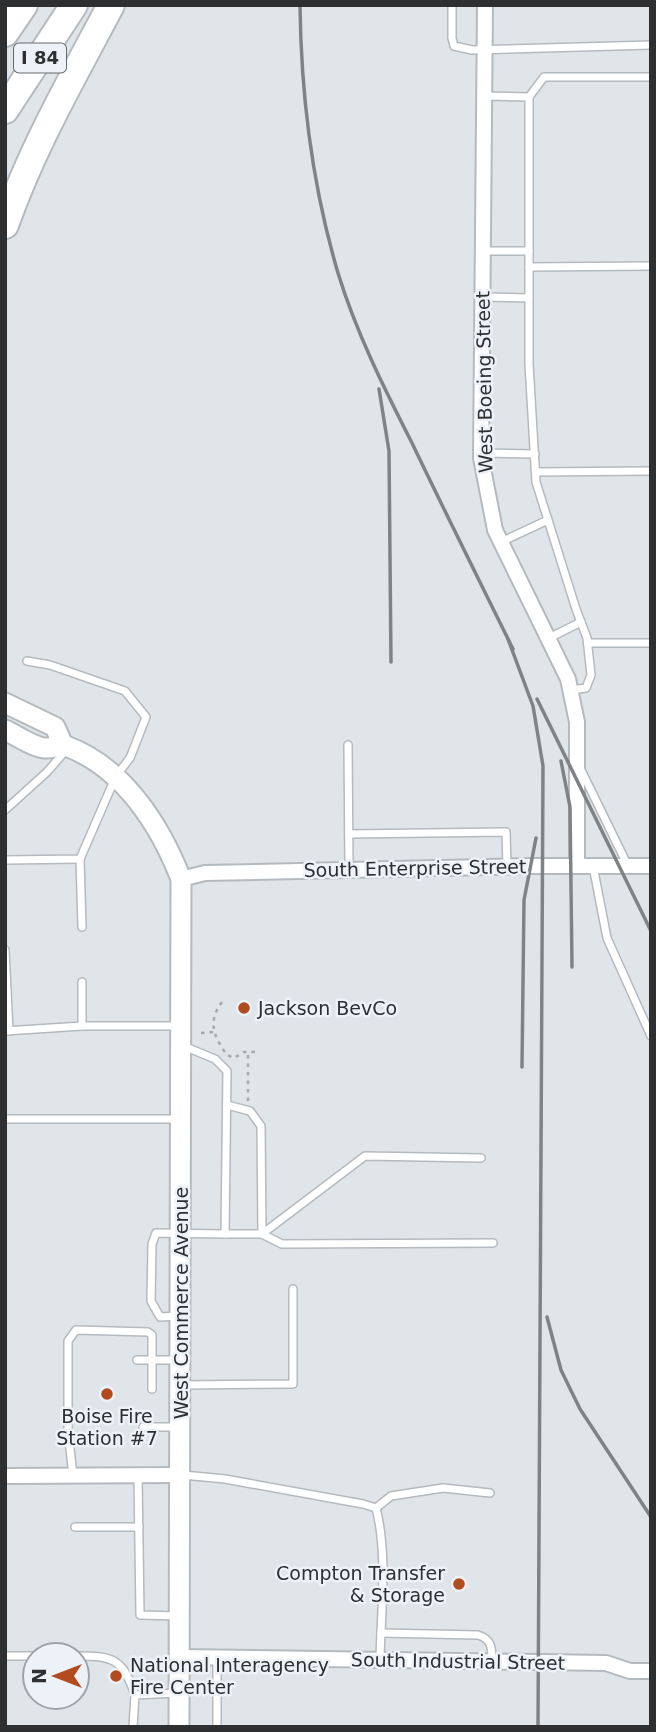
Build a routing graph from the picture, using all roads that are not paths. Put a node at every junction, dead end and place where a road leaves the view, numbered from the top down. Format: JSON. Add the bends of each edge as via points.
{"nodes":[{"id":1,"x":24,"y":5,"type":"edge"},
{"id":2,"x":74,"y":5,"type":"edge"},
{"id":3,"x":111,"y":5,"type":"edge"},
{"id":4,"x":452,"y":5,"type":"edge"},
{"id":5,"x":485,"y":5,"type":"edge"},
{"id":6,"x":5,"y":33,"type":"edge"},
{"id":7,"x":651,"y":45,"type":"edge"},
{"id":8,"x":484,"y":50,"type":"junction"},
{"id":9,"x":651,"y":77,"type":"edge"},
{"id":10,"x":484,"y":96,"type":"junction"},
{"id":11,"x":529,"y":97,"type":"junction"},
{"id":12,"x":5,"y":110,"type":"edge"},
{"id":13,"x":5,"y":225,"type":"edge"},
{"id":14,"x":483,"y":251,"type":"junction"},
{"id":15,"x":529,"y":251,"type":"junction"},
{"id":16,"x":651,"y":266,"type":"edge"},
{"id":17,"x":529,"y":267,"type":"junction"},
{"id":18,"x":482,"y":297,"type":"junction"},
{"id":19,"x":529,"y":298,"type":"junction"},
{"id":20,"x":481,"y":453,"type":"junction"},
{"id":21,"x":535,"y":454,"type":"junction"},
{"id":22,"x":651,"y":471,"type":"edge"},
{"id":23,"x":536,"y":472,"type":"junction"},
{"id":24,"x":548,"y":520,"type":"junction"},
{"id":25,"x":501,"y":542,"type":"junction"},
{"id":26,"x":581,"y":622,"type":"junction"},
{"id":27,"x":548,"y":639,"type":"junction"},
{"id":28,"x":588,"y":643,"type":"junction"},
{"id":29,"x":651,"y":643,"type":"edge"},
{"id":30,"x":27,"y":661,"type":"dead end"},
{"id":31,"x":570,"y":690,"type":"junction"},
{"id":32,"x":5,"y":703,"type":"edge"},
{"id":33,"x":5,"y":730,"type":"edge"},
{"id":34,"x":348,"y":745,"type":"dead end"},
{"id":35,"x":66,"y":746,"type":"junction"},
{"id":36,"x":577,"y":762,"type":"junction"},
{"id":37,"x":116,"y":776,"type":"junction"},
{"id":38,"x":5,"y":810,"type":"edge"},
{"id":39,"x":349,"y":834,"type":"junction"},
{"id":40,"x":80,"y":859,"type":"junction"},
{"id":41,"x":5,"y":860,"type":"edge"},
{"id":42,"x":577,"y":865,"type":"junction"},
{"id":43,"x":507,"y":866,"type":"junction"},
{"id":44,"x":593,"y":866,"type":"junction"},
{"id":45,"x":651,"y":866,"type":"edge"},
{"id":46,"x":628,"y":867,"type":"junction"},
{"id":47,"x":349,"y":870,"type":"junction"},
{"id":48,"x":181,"y":879,"type":"junction"},
{"id":49,"x":82,"y":927,"type":"dead end"},
{"id":50,"x":5,"y":950,"type":"edge"},
{"id":51,"x":82,"y":982,"type":"dead end"},
{"id":52,"x":82,"y":1026,"type":"junction"},
{"id":53,"x":7,"y":1031,"type":"edge"},
{"id":54,"x":181,"y":1035,"type":"junction"},
{"id":55,"x":651,"y":1036,"type":"edge"},
{"id":56,"x":227,"y":1105,"type":"junction"},
{"id":57,"x":5,"y":1119,"type":"edge"},
{"id":58,"x":180,"y":1119,"type":"junction"},
{"id":59,"x":481,"y":1158,"type":"dead end"},
{"id":60,"x":225,"y":1234,"type":"junction"},
{"id":61,"x":262,"y":1234,"type":"junction"},
{"id":62,"x":181,"y":1235,"type":"junction"},
{"id":63,"x":493,"y":1243,"type":"dead end"},
{"id":64,"x":293,"y":1289,"type":"dead end"},
{"id":65,"x":181,"y":1316,"type":"junction"},
{"id":66,"x":137,"y":1360,"type":"dead end"},
{"id":67,"x":152,"y":1360,"type":"junction"},
{"id":68,"x":181,"y":1360,"type":"junction"},
{"id":69,"x":181,"y":1385,"type":"junction"},
{"id":70,"x":152,"y":1390,"type":"dead end"},
{"id":71,"x":143,"y":1427,"type":"dead end"},
{"id":72,"x":181,"y":1427,"type":"junction"},
{"id":73,"x":138,"y":1475,"type":"junction"},
{"id":74,"x":181,"y":1475,"type":"junction"},
{"id":75,"x":5,"y":1476,"type":"edge"},
{"id":76,"x":74,"y":1476,"type":"junction"},
{"id":77,"x":490,"y":1493,"type":"dead end"},
{"id":78,"x":376,"y":1508,"type":"junction"},
{"id":79,"x":75,"y":1527,"type":"dead end"},
{"id":80,"x":139,"y":1527,"type":"junction"},
{"id":81,"x":180,"y":1616,"type":"junction"},
{"id":82,"x":381,"y":1633,"type":"junction"},
{"id":83,"x":91,"y":1656,"type":"edge"},
{"id":84,"x":180,"y":1657,"type":"junction"},
{"id":85,"x":218,"y":1658,"type":"junction"},
{"id":86,"x":380,"y":1660,"type":"junction"},
{"id":87,"x":492,"y":1661,"type":"junction"},
{"id":88,"x":651,"y":1671,"type":"edge"},
{"id":89,"x":180,"y":1693,"type":"junction"},
{"id":90,"x":135,"y":1695,"type":"junction"},
{"id":91,"x":133,"y":1727,"type":"edge"},
{"id":92,"x":179,"y":1727,"type":"edge"},
{"id":93,"x":217,"y":1727,"type":"edge"}],
"edges":[{"from":1,"to":6,"type":"highway","number":"I 84"},
{"from":2,"to":12,"type":"highway","number":"I 84"},
{"from":3,"to":13,"type":"highway","via":[[44,132]]},
{"from":4,"to":8,"type":"lane","via":[[454,46]]},
{"from":5,"to":8,"type":"street","name":"West Boeing Street"},
{"from":7,"to":8,"type":"lane"},
{"from":8,"to":10,"type":"street","name":"West Boeing Street"},
{"from":9,"to":11,"type":"lane","via":[[544,77]]},
{"from":10,"to":11,"type":"lane"},
{"from":10,"to":14,"type":"street","name":"West Boeing Street"},
{"from":11,"to":15,"type":"lane"},
{"from":14,"to":15,"type":"lane"},
{"from":14,"to":18,"type":"street","name":"West Boeing Street"},
{"from":15,"to":17,"type":"lane"},
{"from":16,"to":17,"type":"lane"},
{"from":17,"to":19,"type":"lane"},
{"from":18,"to":19,"type":"lane"},
{"from":18,"to":20,"type":"street","name":"West Boeing Street"},
{"from":19,"to":21,"type":"lane"},
{"from":20,"to":21,"type":"lane"},
{"from":20,"to":25,"type":"street","name":"West Boeing Street"},
{"from":21,"to":23,"type":"lane"},
{"from":22,"to":23,"type":"lane"},
{"from":23,"to":24,"type":"lane"},
{"from":24,"to":25,"type":"lane"},
{"from":24,"to":26,"type":"lane"},
{"from":25,"to":27,"type":"street","name":"West Boeing Street"},
{"from":26,"to":27,"type":"lane"},
{"from":26,"to":28,"type":"lane"},
{"from":27,"to":31,"type":"street","name":"West Boeing Street"},
{"from":28,"to":29,"type":"lane"},
{"from":28,"to":31,"type":"lane","via":[[591,675],[586,688]]},
{"from":30,"to":37,"type":"lane","via":[[50,664],[125,691],[146,717],[130,758]]},
{"from":31,"to":36,"type":"street","name":"West Boeing Street","via":[[578,722]]},
{"from":32,"to":35,"type":"street","via":[[55,727]]},
{"from":33,"to":35,"type":"street","via":[[44,748]]},
{"from":34,"to":39,"type":"lane"},
{"from":35,"to":37,"type":"street"},
{"from":35,"to":38,"type":"lane","via":[[47,772]]},
{"from":36,"to":42,"type":"street","name":"West Boeing Street"},
{"from":36,"to":46,"type":"lane"},
{"from":37,"to":40,"type":"lane"},
{"from":37,"to":48,"type":"street","via":[[168,845]]},
{"from":39,"to":43,"type":"lane","via":[[506,832]]},
{"from":39,"to":47,"type":"lane"},
{"from":40,"to":41,"type":"lane"},
{"from":40,"to":49,"type":"lane"},
{"from":42,"to":43,"type":"street","name":"South Enterprise Street"},
{"from":42,"to":44,"type":"street","name":"South Enterprise Street"},
{"from":43,"to":47,"type":"street","name":"South Enterprise Street"},
{"from":44,"to":46,"type":"street","name":"South Enterprise Street"},
{"from":44,"to":55,"type":"lane","via":[[607,938]]},
{"from":45,"to":46,"type":"street","name":"South Enterprise Street"},
{"from":47,"to":48,"type":"street","name":"South Enterprise Street","via":[[205,873]]},
{"from":48,"to":54,"type":"street","name":"West Commerce Avenue"},
{"from":50,"to":53,"type":"lane"},
{"from":51,"to":52,"type":"lane"},
{"from":52,"to":53,"type":"lane"},
{"from":52,"to":54,"type":"lane"},
{"from":54,"to":56,"type":"lane","via":[[227,1071]]},
{"from":54,"to":58,"type":"street","name":"West Commerce Avenue"},
{"from":56,"to":60,"type":"lane"},
{"from":56,"to":61,"type":"lane","via":[[250,1111],[261,1126]]},
{"from":57,"to":58,"type":"lane"},
{"from":58,"to":62,"type":"street","name":"West Commerce Avenue"},
{"from":59,"to":61,"type":"lane","via":[[365,1156]]},
{"from":60,"to":61,"type":"lane"},
{"from":60,"to":62,"type":"lane"},
{"from":61,"to":63,"type":"lane","via":[[282,1244]]},
{"from":62,"to":65,"type":"street","name":"West Commerce Avenue"},
{"from":62,"to":65,"type":"lane","via":[[156,1233],[151,1301],[160,1317]]},
{"from":64,"to":69,"type":"lane","via":[[293,1384]]},
{"from":65,"to":68,"type":"street","name":"West Commerce Avenue"},
{"from":66,"to":67,"type":"lane"},
{"from":67,"to":68,"type":"lane"},
{"from":67,"to":70,"type":"lane"},
{"from":67,"to":76,"type":"lane","via":[[152,1335],[142,1330],[76,1330],[68,1341],[68,1431]]},
{"from":68,"to":69,"type":"street","name":"West Commerce Avenue"},
{"from":69,"to":72,"type":"street","name":"West Commerce Avenue"},
{"from":71,"to":72,"type":"lane"},
{"from":72,"to":74,"type":"street","name":"West Commerce Avenue"},
{"from":73,"to":74,"type":"street"},
{"from":73,"to":76,"type":"street"},
{"from":73,"to":80,"type":"lane"},
{"from":74,"to":78,"type":"lane"},
{"from":74,"to":81,"type":"street","name":"West Commerce Avenue"},
{"from":75,"to":76,"type":"street"},
{"from":77,"to":78,"type":"lane","via":[[443,1488],[391,1496]]},
{"from":78,"to":82,"type":"lane"},
{"from":79,"to":80,"type":"lane"},
{"from":80,"to":81,"type":"lane","via":[[140,1615]]},
{"from":81,"to":84,"type":"street","name":"West Commerce Avenue"},
{"from":82,"to":86,"type":"lane"},
{"from":82,"to":87,"type":"lane","via":[[486,1637]]},
{"from":83,"to":90,"type":"lane","via":[[121,1665]]},
{"from":84,"to":85,"type":"street","name":"South Industrial Street"},
{"from":84,"to":89,"type":"street","name":"West Commerce Avenue"},
{"from":85,"to":86,"type":"street","name":"South Industrial Street"},
{"from":85,"to":93,"type":"lane"},
{"from":86,"to":87,"type":"street","name":"South Industrial Street"},
{"from":87,"to":88,"type":"street","name":"South Industrial Street","via":[[606,1663],[630,1671]]},
{"from":89,"to":90,"type":"lane"},
{"from":89,"to":92,"type":"street","name":"West Commerce Avenue"},
{"from":90,"to":91,"type":"lane"}]}
